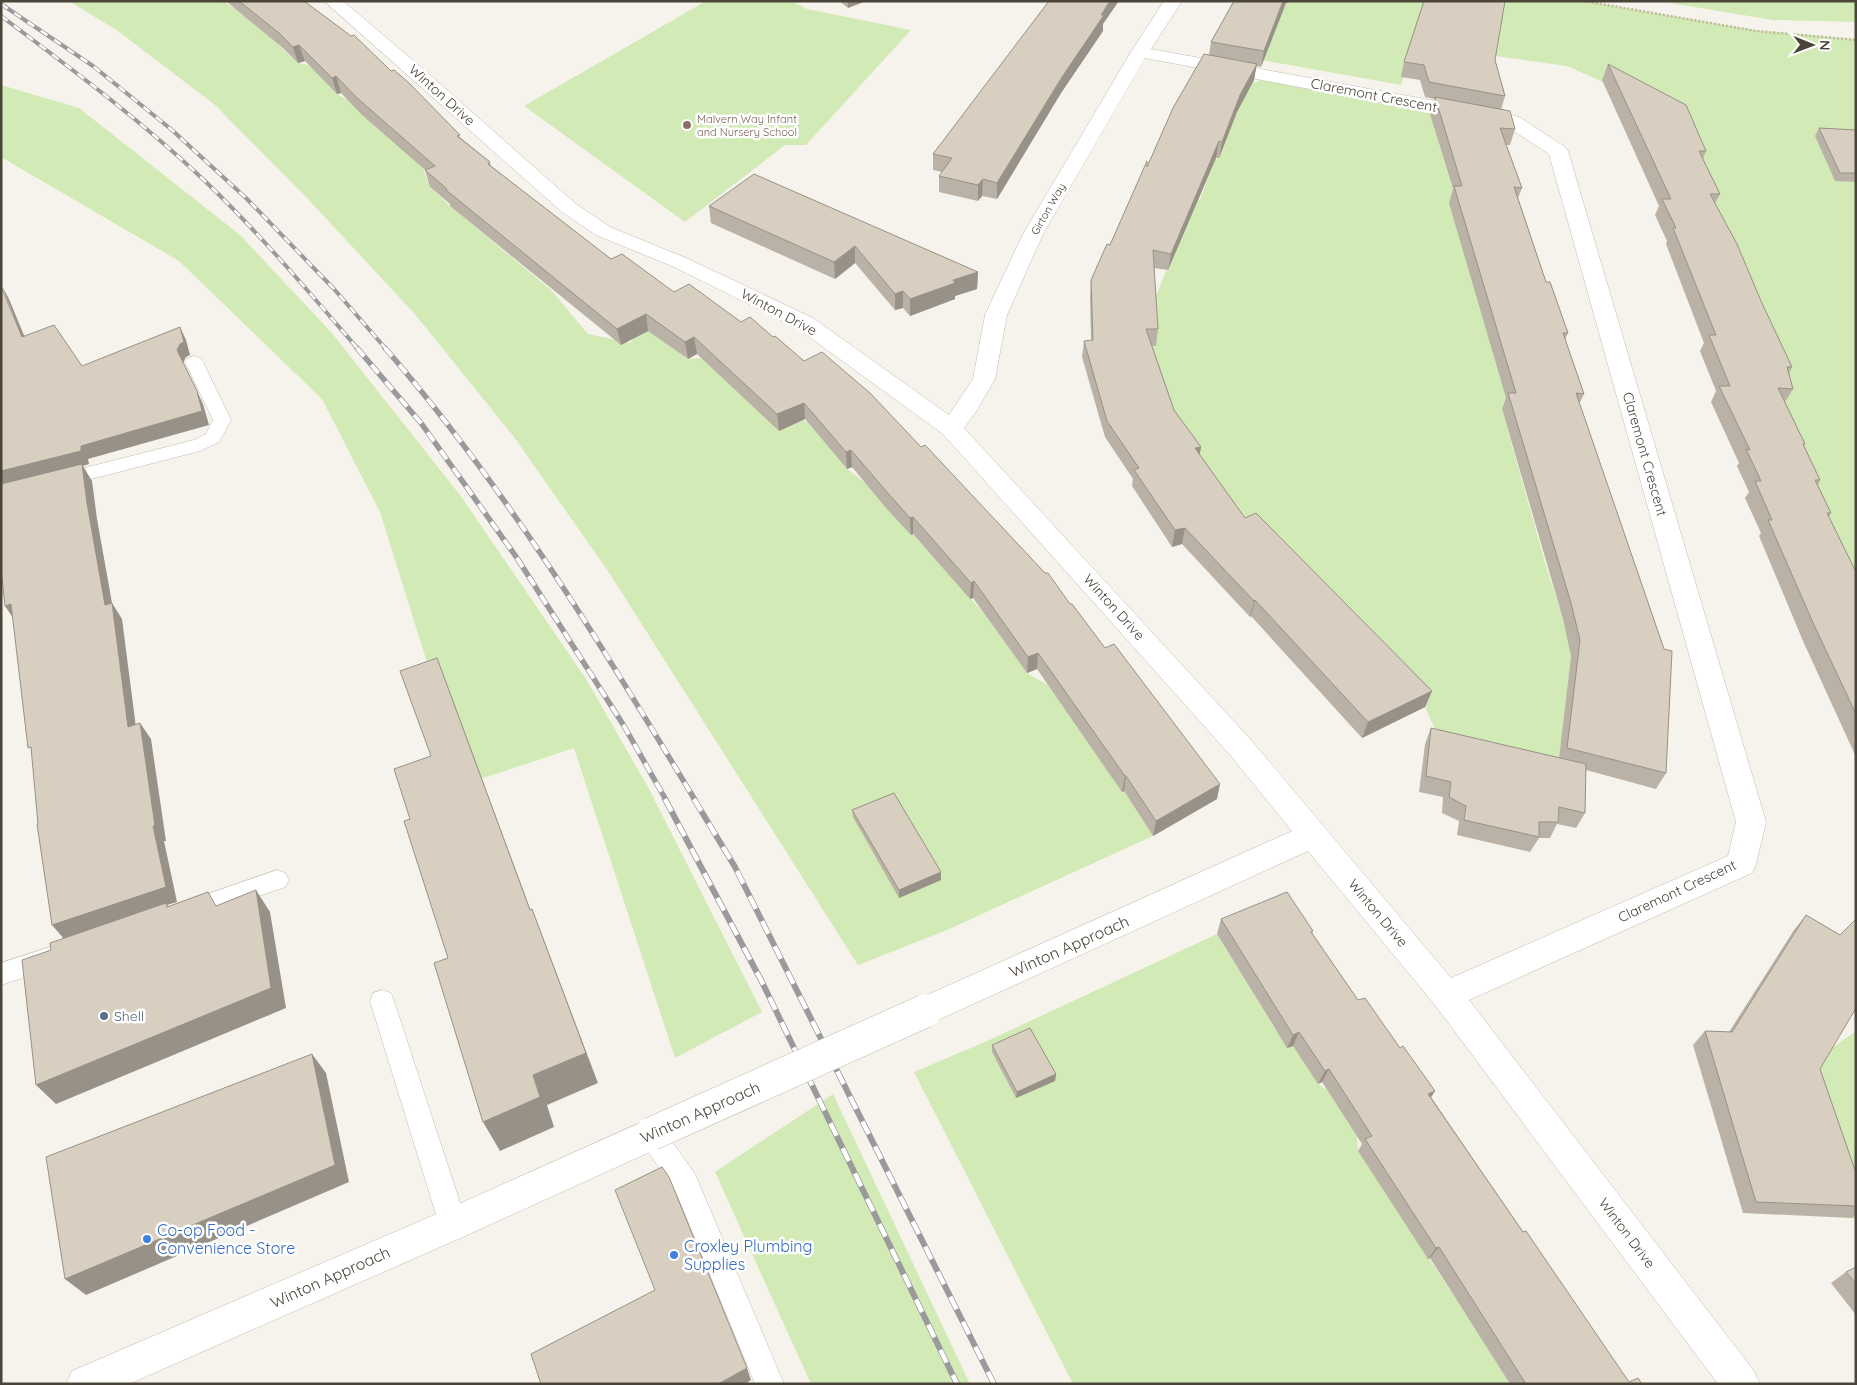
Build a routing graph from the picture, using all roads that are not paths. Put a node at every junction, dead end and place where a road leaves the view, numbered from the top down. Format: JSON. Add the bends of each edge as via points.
{"nodes":[{"id":1,"x":332,"y":1,"type":"edge"},
{"id":2,"x":1173,"y":1,"type":"edge"},
{"id":3,"x":1140,"y":52,"type":"junction"},
{"id":4,"x":194,"y":362,"type":"dead end"},
{"id":5,"x":951,"y":428,"type":"junction"},
{"id":6,"x":39,"y":486,"type":"edge"},
{"id":7,"x":1313,"y":836,"type":"junction"},
{"id":8,"x":277,"y":880,"type":"dead end"},
{"id":9,"x":167,"y":918,"type":"edge"},
{"id":10,"x":75,"y":949,"type":"edge"},
{"id":11,"x":1,"y":974,"type":"edge"},
{"id":12,"x":1446,"y":995,"type":"junction"},
{"id":13,"x":382,"y":1001,"type":"dead end"},
{"id":14,"x":651,"y":1134,"type":"junction"},
{"id":15,"x":453,"y":1224,"type":"junction"},
{"id":16,"x":85,"y":1384,"type":"edge"},
{"id":17,"x":770,"y":1384,"type":"edge"},
{"id":18,"x":1741,"y":1384,"type":"edge"}],
"edges":[{"from":1,"to":5,"type":"street","name":"Winton Drive","via":[[569,208],[604,232],[679,262],[806,323]]},
{"from":2,"to":3,"type":"street","name":"Girton Way"},
{"from":3,"to":5,"type":"street","name":"Girton Way","via":[[1033,234],[996,315],[984,379]]},
{"from":3,"to":12,"type":"street","name":"Claremont Crescent","via":[[1512,121],[1558,151],[1751,822],[1741,864]]},
{"from":4,"to":6,"type":"lane","via":[[222,420],[213,438],[200,445]]},
{"from":5,"to":7,"type":"street","name":"Winton Drive","via":[[1241,748]]},
{"from":7,"to":12,"type":"street","name":"Winton Drive"},
{"from":7,"to":14,"type":"street","name":"Winton Approach","bridge":true},
{"from":8,"to":9,"type":"lane"},
{"from":10,"to":11,"type":"lane"},
{"from":12,"to":18,"type":"street","name":"Winton Drive"},
{"from":13,"to":15,"type":"lane"},
{"from":14,"to":15,"type":"street","name":"Winton Approach"},
{"from":14,"to":17,"type":"lane","via":[[686,1183]]},
{"from":15,"to":16,"type":"street","name":"Winton Approach"}]}
